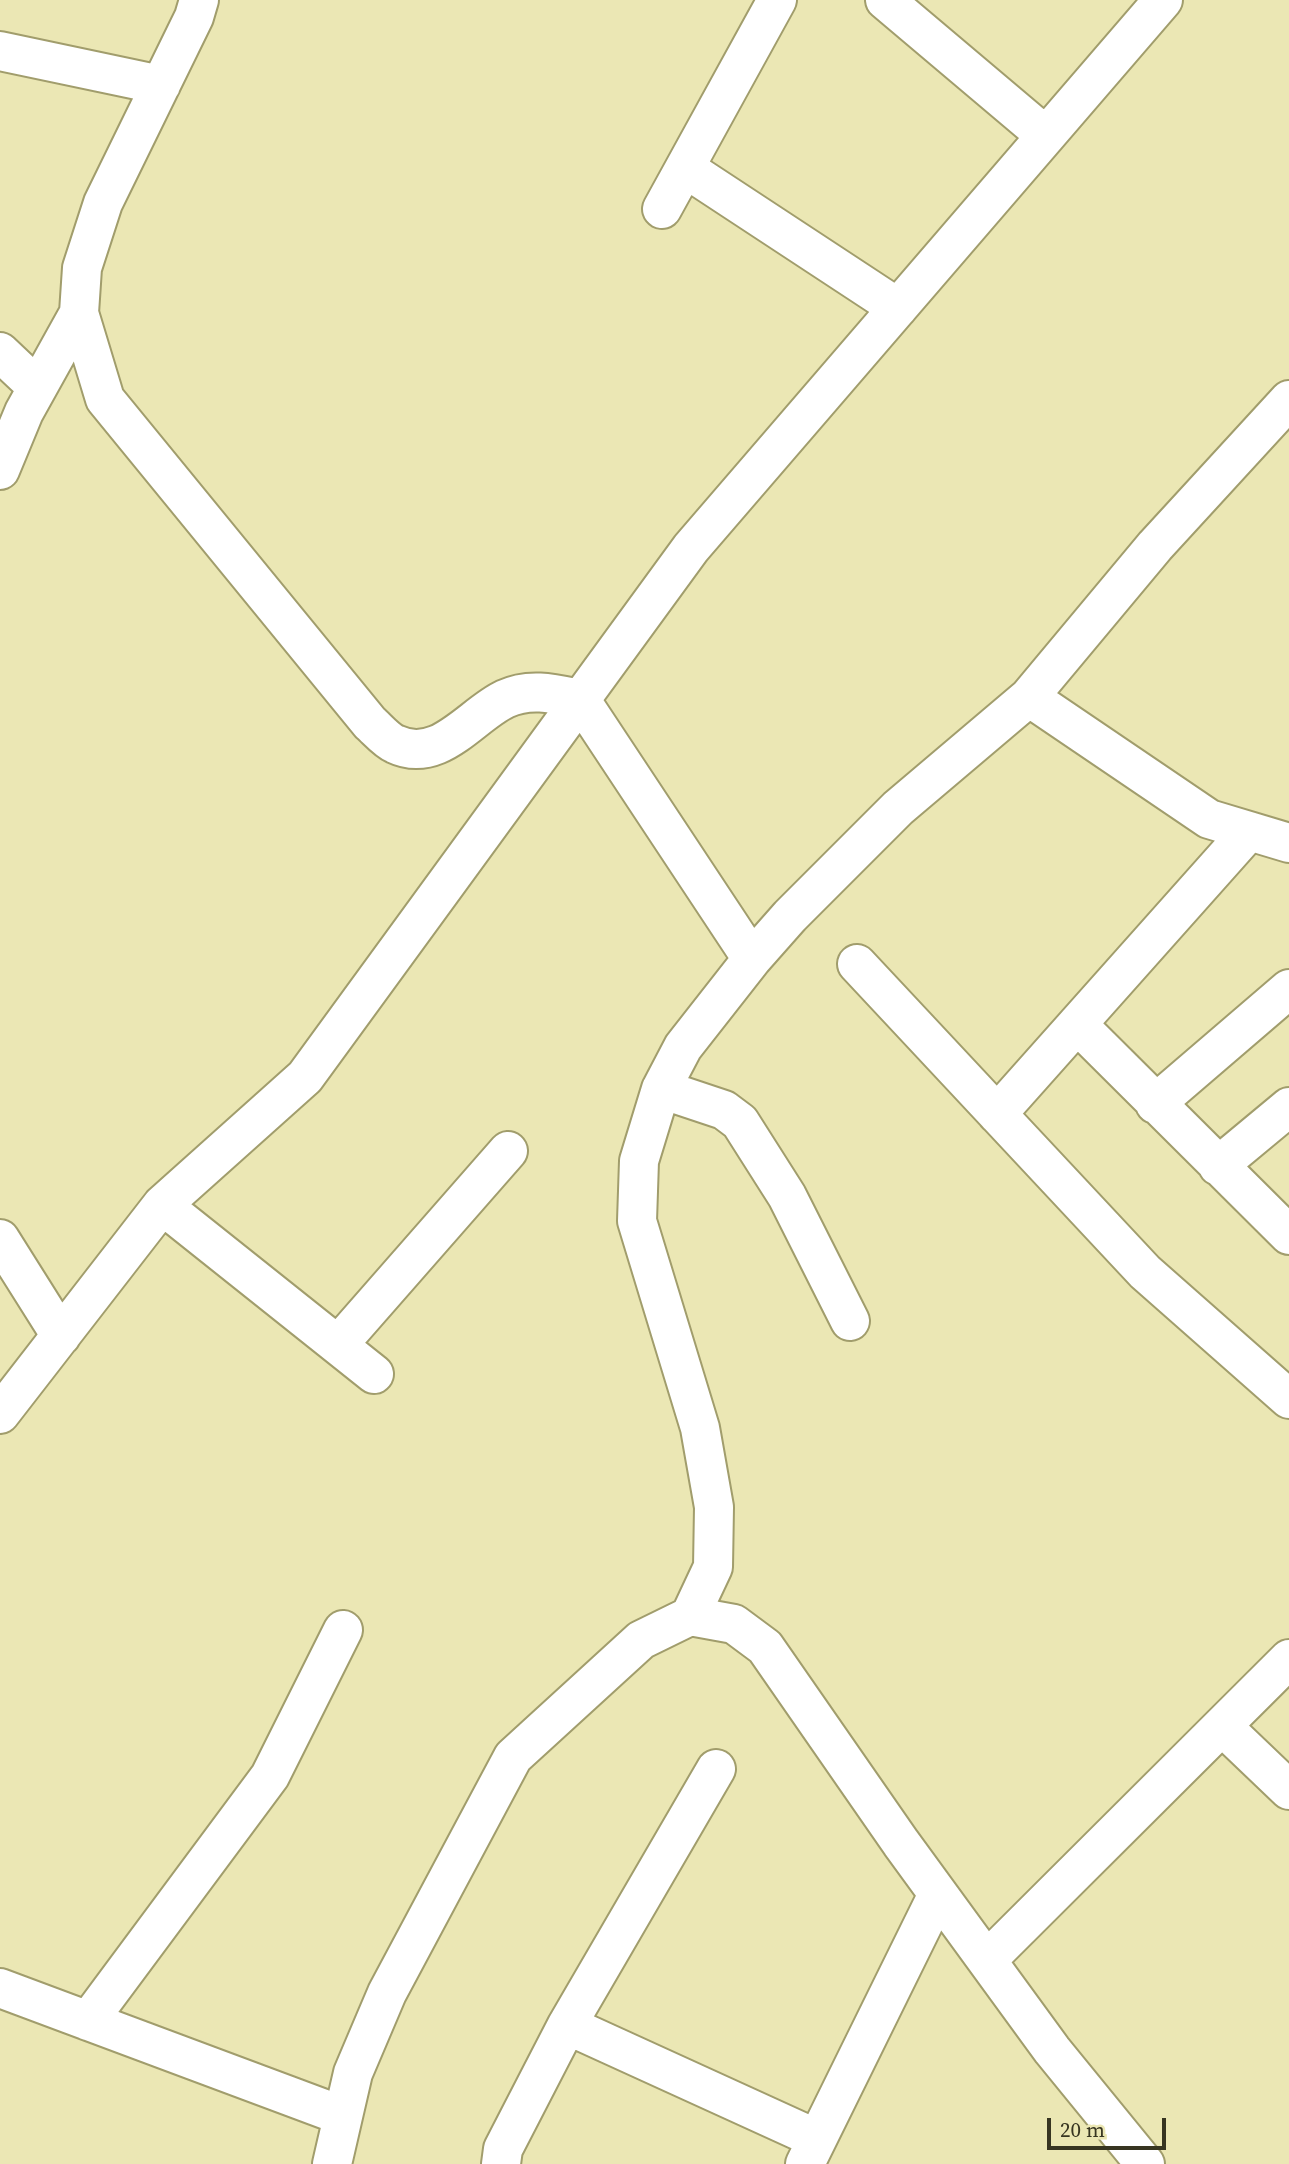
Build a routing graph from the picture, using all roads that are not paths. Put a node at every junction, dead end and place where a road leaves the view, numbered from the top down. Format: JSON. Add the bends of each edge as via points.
{"nodes":[{"id":1,"x":199,"y":0,"type":"edge"},
{"id":2,"x":777,"y":0,"type":"edge"},
{"id":3,"x":885,"y":0,"type":"edge"},
{"id":4,"x":1163,"y":0,"type":"edge"},
{"id":5,"x":0,"y":51,"type":"edge"},
{"id":6,"x":161,"y":85,"type":"junction"},
{"id":7,"x":1046,"y":136,"type":"junction"},
{"id":8,"x":685,"y":168,"type":"junction"},
{"id":9,"x":662,"y":209,"type":"dead end"},
{"id":10,"x":898,"y":308,"type":"junction"},
{"id":11,"x":79,"y":313,"type":"junction"},
{"id":12,"x":0,"y":352,"type":"edge"},
{"id":13,"x":37,"y":387,"type":"junction"},
{"id":14,"x":1289,"y":400,"type":"edge"},
{"id":15,"x":0,"y":470,"type":"edge"},
{"id":16,"x":1029,"y":697,"type":"junction"},
{"id":17,"x":580,"y":699,"type":"junction"},
{"id":18,"x":1250,"y":831,"type":"junction"},
{"id":19,"x":1289,"y":843,"type":"edge"},
{"id":20,"x":751,"y":959,"type":"junction"},
{"id":21,"x":857,"y":964,"type":"dead end"},
{"id":22,"x":1289,"y":989,"type":"edge"},
{"id":23,"x":1077,"y":1024,"type":"junction"},
{"id":24,"x":661,"y":1089,"type":"junction"},
{"id":25,"x":1155,"y":1104,"type":"junction"},
{"id":26,"x":1289,"y":1107,"type":"edge"},
{"id":27,"x":997,"y":1114,"type":"junction"},
{"id":28,"x":508,"y":1151,"type":"dead end"},
{"id":29,"x":1218,"y":1166,"type":"junction"},
{"id":30,"x":162,"y":1205,"type":"junction"},
{"id":31,"x":1289,"y":1235,"type":"edge"},
{"id":32,"x":0,"y":1239,"type":"edge"},
{"id":33,"x":850,"y":1321,"type":"dead end"},
{"id":34,"x":61,"y":1336,"type":"junction"},
{"id":35,"x":338,"y":1345,"type":"junction"},
{"id":36,"x":374,"y":1374,"type":"dead end"},
{"id":37,"x":1289,"y":1399,"type":"edge"},
{"id":38,"x":0,"y":1414,"type":"edge"},
{"id":39,"x":690,"y":1616,"type":"junction"},
{"id":40,"x":343,"y":1630,"type":"dead end"},
{"id":41,"x":1289,"y":1660,"type":"edge"},
{"id":42,"x":1222,"y":1726,"type":"junction"},
{"id":43,"x":716,"y":1769,"type":"dead end"},
{"id":44,"x":1289,"y":1790,"type":"edge"},
{"id":45,"x":938,"y":1894,"type":"junction"},
{"id":46,"x":987,"y":1960,"type":"junction"},
{"id":47,"x":0,"y":1988,"type":"edge"},
{"id":48,"x":88,"y":2021,"type":"junction"},
{"id":49,"x":567,"y":2025,"type":"junction"},
{"id":50,"x":343,"y":2116,"type":"junction"},
{"id":51,"x":811,"y":2152,"type":"edge"},
{"id":52,"x":1132,"y":2158,"type":"edge"},
{"id":53,"x":332,"y":2164,"type":"edge"},
{"id":54,"x":501,"y":2164,"type":"edge"}],
"edges":[{"from":1,"to":6,"type":"street"},
{"from":2,"to":8,"type":"street"},
{"from":3,"to":7,"type":"street"},
{"from":4,"to":7,"type":"street"},
{"from":5,"to":6,"type":"street"},
{"from":6,"to":11,"type":"street","via":[[103,204],[82,268]]},
{"from":7,"to":10,"type":"street"},
{"from":8,"to":9,"type":"street"},
{"from":8,"to":10,"type":"street"},
{"from":10,"to":17,"type":"street","via":[[691,548]]},
{"from":11,"to":13,"type":"street"},
{"from":11,"to":17,"type":"street","via":[[105,399],[370,723],[394,744],[418,749],[444,742],[506,698],[543,691]]},
{"from":12,"to":13,"type":"street"},
{"from":13,"to":15,"type":"street"},
{"from":14,"to":16,"type":"street","via":[[1155,546]]},
{"from":16,"to":18,"type":"street","via":[[1209,819]]},
{"from":16,"to":20,"type":"street","via":[[898,808]]},
{"from":17,"to":20,"type":"street"},
{"from":17,"to":30,"type":"street","via":[[305,1077]]},
{"from":18,"to":19,"type":"street"},
{"from":18,"to":23,"type":"street"},
{"from":20,"to":24,"type":"street","via":[[684,1047]]},
{"from":21,"to":27,"type":"street"},
{"from":22,"to":25,"type":"street"},
{"from":23,"to":25,"type":"street"},
{"from":23,"to":27,"type":"street"},
{"from":24,"to":33,"type":"street","via":[[723,1110],[740,1122],[787,1195]]},
{"from":24,"to":39,"type":"street","via":[[639,1161],[637,1221],[699,1428],[714,1507],[713,1567]]},
{"from":25,"to":29,"type":"street"},
{"from":26,"to":29,"type":"street"},
{"from":27,"to":37,"type":"street","via":[[1145,1272]]},
{"from":28,"to":35,"type":"street"},
{"from":29,"to":31,"type":"street"},
{"from":30,"to":34,"type":"street"},
{"from":30,"to":35,"type":"street"},
{"from":32,"to":34,"type":"street"},
{"from":34,"to":38,"type":"street"},
{"from":35,"to":36,"type":"street"},
{"from":39,"to":45,"type":"street","via":[[734,1624],[765,1647]]},
{"from":39,"to":50,"type":"street","via":[[641,1640],[513,1757],[387,1993],[353,2073]]},
{"from":40,"to":48,"type":"street","via":[[270,1776]]},
{"from":41,"to":42,"type":"street"},
{"from":42,"to":44,"type":"street"},
{"from":42,"to":46,"type":"street"},
{"from":43,"to":49,"type":"street"},
{"from":45,"to":46,"type":"street"},
{"from":45,"to":51,"type":"street"},
{"from":46,"to":52,"type":"street"},
{"from":47,"to":48,"type":"street"},
{"from":48,"to":50,"type":"street"},
{"from":49,"to":51,"type":"street"},
{"from":49,"to":54,"type":"street","via":[[503,2150]]},
{"from":50,"to":53,"type":"street"}]}
